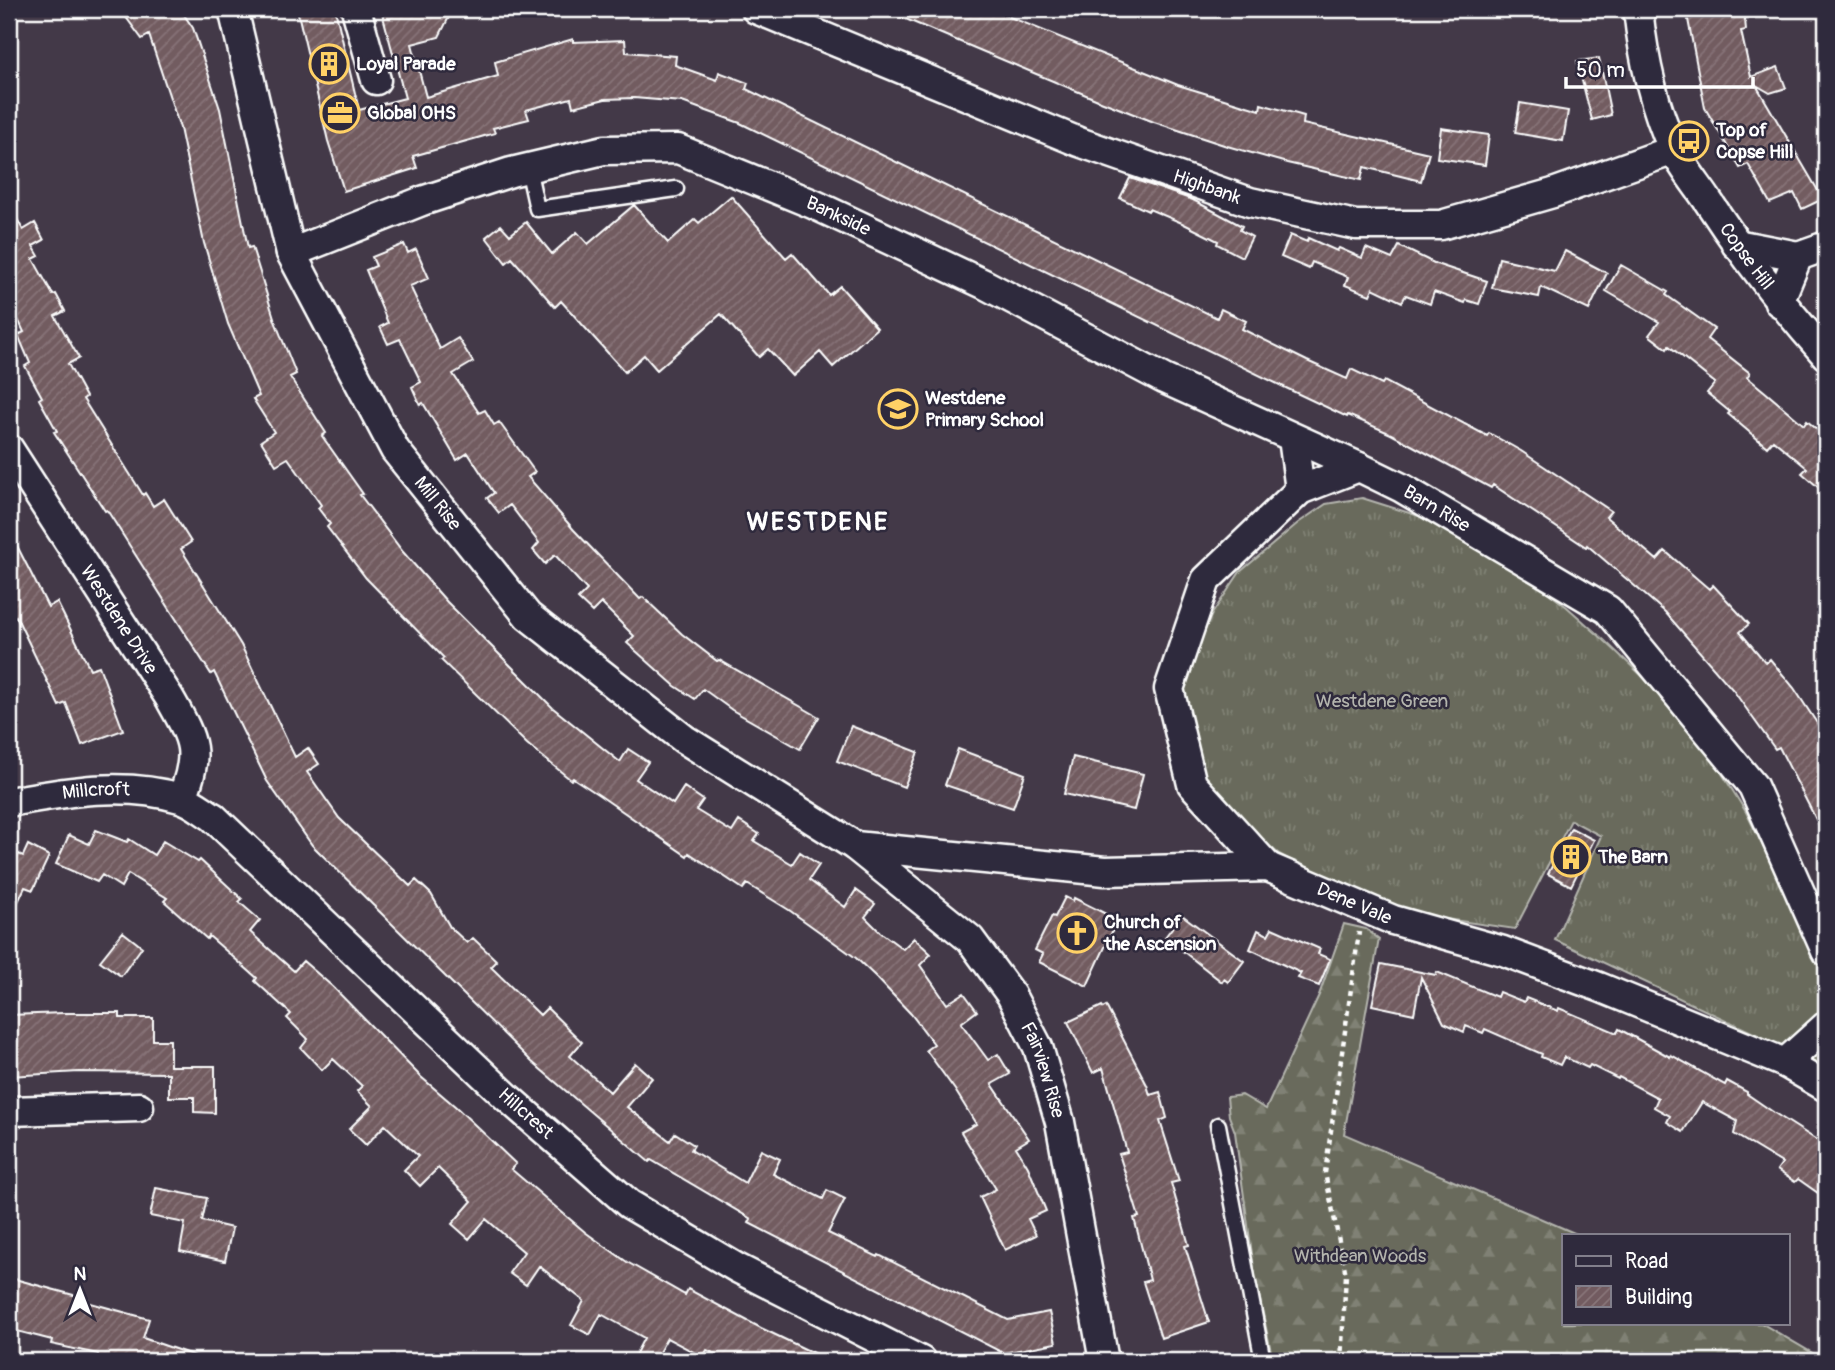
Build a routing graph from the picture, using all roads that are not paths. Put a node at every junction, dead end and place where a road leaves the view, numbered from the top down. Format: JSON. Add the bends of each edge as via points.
{"nodes":[{"id":1,"x":233,"y":9,"type":"edge"},
{"id":2,"x":356,"y":9,"type":"edge"},
{"id":3,"x":756,"y":9,"type":"edge"},
{"id":4,"x":1638,"y":9,"type":"edge"},
{"id":5,"x":376,"y":80,"type":"dead end"},
{"id":6,"x":1674,"y":150,"type":"junction"},
{"id":7,"x":528,"y":168,"type":"junction"},
{"id":8,"x":676,"y":189,"type":"dead end"},
{"id":9,"x":1736,"y":244,"type":"junction"},
{"id":10,"x":1826,"y":246,"type":"edge"},
{"id":11,"x":291,"y":253,"type":"junction"},
{"id":12,"x":1798,"y":256,"type":"junction"},
{"id":13,"x":1779,"y":302,"type":"junction"},
{"id":14,"x":1826,"y":355,"type":"edge"},
{"id":15,"x":1293,"y":438,"type":"junction"},
{"id":16,"x":9,"y":449,"type":"edge"},
{"id":17,"x":1359,"y":467,"type":"junction"},
{"id":18,"x":1300,"y":490,"type":"junction"},
{"id":19,"x":182,"y":798,"type":"junction"},
{"id":20,"x":9,"y":802,"type":"edge"},
{"id":21,"x":855,"y":846,"type":"junction"},
{"id":22,"x":955,"y":858,"type":"junction"},
{"id":23,"x":1268,"y":867,"type":"junction"},
{"id":24,"x":928,"y":905,"type":"junction"},
{"id":25,"x":1826,"y":951,"type":"edge"},
{"id":26,"x":1826,"y":1026,"type":"edge"},
{"id":27,"x":1785,"y":1063,"type":"junction"},
{"id":28,"x":1826,"y":1087,"type":"edge"},
{"id":29,"x":139,"y":1107,"type":"dead end"},
{"id":30,"x":9,"y":1111,"type":"edge"},
{"id":31,"x":1218,"y":1125,"type":"dead end"},
{"id":32,"x":921,"y":1361,"type":"edge"},
{"id":33,"x":1104,"y":1361,"type":"edge"},
{"id":34,"x":1263,"y":1361,"type":"edge"}],
"edges":[{"from":1,"to":11,"type":"street","name":"Mill Rise"},
{"from":2,"to":5,"type":"street"},
{"from":3,"to":6,"type":"street","name":"Highbank","via":[[1079,142],[1250,202],[1356,225],[1441,225],[1553,193]]},
{"from":4,"to":6,"type":"street","name":"Copse Hill","via":[[1653,95]]},
{"from":6,"to":9,"type":"street","name":"Copse Hill"},
{"from":7,"to":8,"type":"lane","via":[[537,209]]},
{"from":7,"to":11,"type":"street","name":"Bankside","via":[[422,201]]},
{"from":7,"to":15,"type":"street","name":"Bankside","via":[[604,150],[678,149],[837,215],[984,284],[1164,379]]},
{"from":9,"to":12,"type":"street"},
{"from":9,"to":13,"type":"street","name":"Copse Hill"},
{"from":10,"to":12,"type":"street"},
{"from":11,"to":21,"type":"street","name":"Mill Rise","via":[[395,450],[528,616],[684,739]]},
{"from":12,"to":13,"type":"street"},
{"from":13,"to":14,"type":"street","name":"Copse Hill"},
{"from":15,"to":17,"type":"street","name":"Bankside"},
{"from":15,"to":18,"type":"street"},
{"from":16,"to":19,"type":"street","name":"Westdene Drive","via":[[193,740],[191,775]]},
{"from":17,"to":18,"type":"street"},
{"from":17,"to":25,"type":"street","name":"Barn Rise","via":[[1608,610],[1753,786]]},
{"from":18,"to":23,"type":"street","via":[[1206,580],[1169,689],[1192,784]]},
{"from":19,"to":20,"type":"street","name":"Millcroft","via":[[127,788]]},
{"from":19,"to":32,"type":"street","name":"Hillcrest","via":[[213,817],[508,1098],[629,1204],[737,1268]]},
{"from":21,"to":22,"type":"street","name":"Dene Vale"},
{"from":21,"to":24,"type":"street","name":"Fairview Rise"},
{"from":22,"to":23,"type":"street","name":"Dene Vale","via":[[1105,871]]},
{"from":22,"to":24,"type":"street","via":[[932,870]]},
{"from":23,"to":27,"type":"street","name":"Dene Vale","via":[[1393,920],[1503,951]]},
{"from":24,"to":33,"type":"street","name":"Fairview Rise","via":[[970,939],[1011,995],[1038,1047],[1060,1122]]},
{"from":26,"to":27,"type":"street"},
{"from":27,"to":28,"type":"street","name":"Dene Vale"},
{"from":29,"to":30,"type":"street"},
{"from":31,"to":34,"type":"lane"}]}
